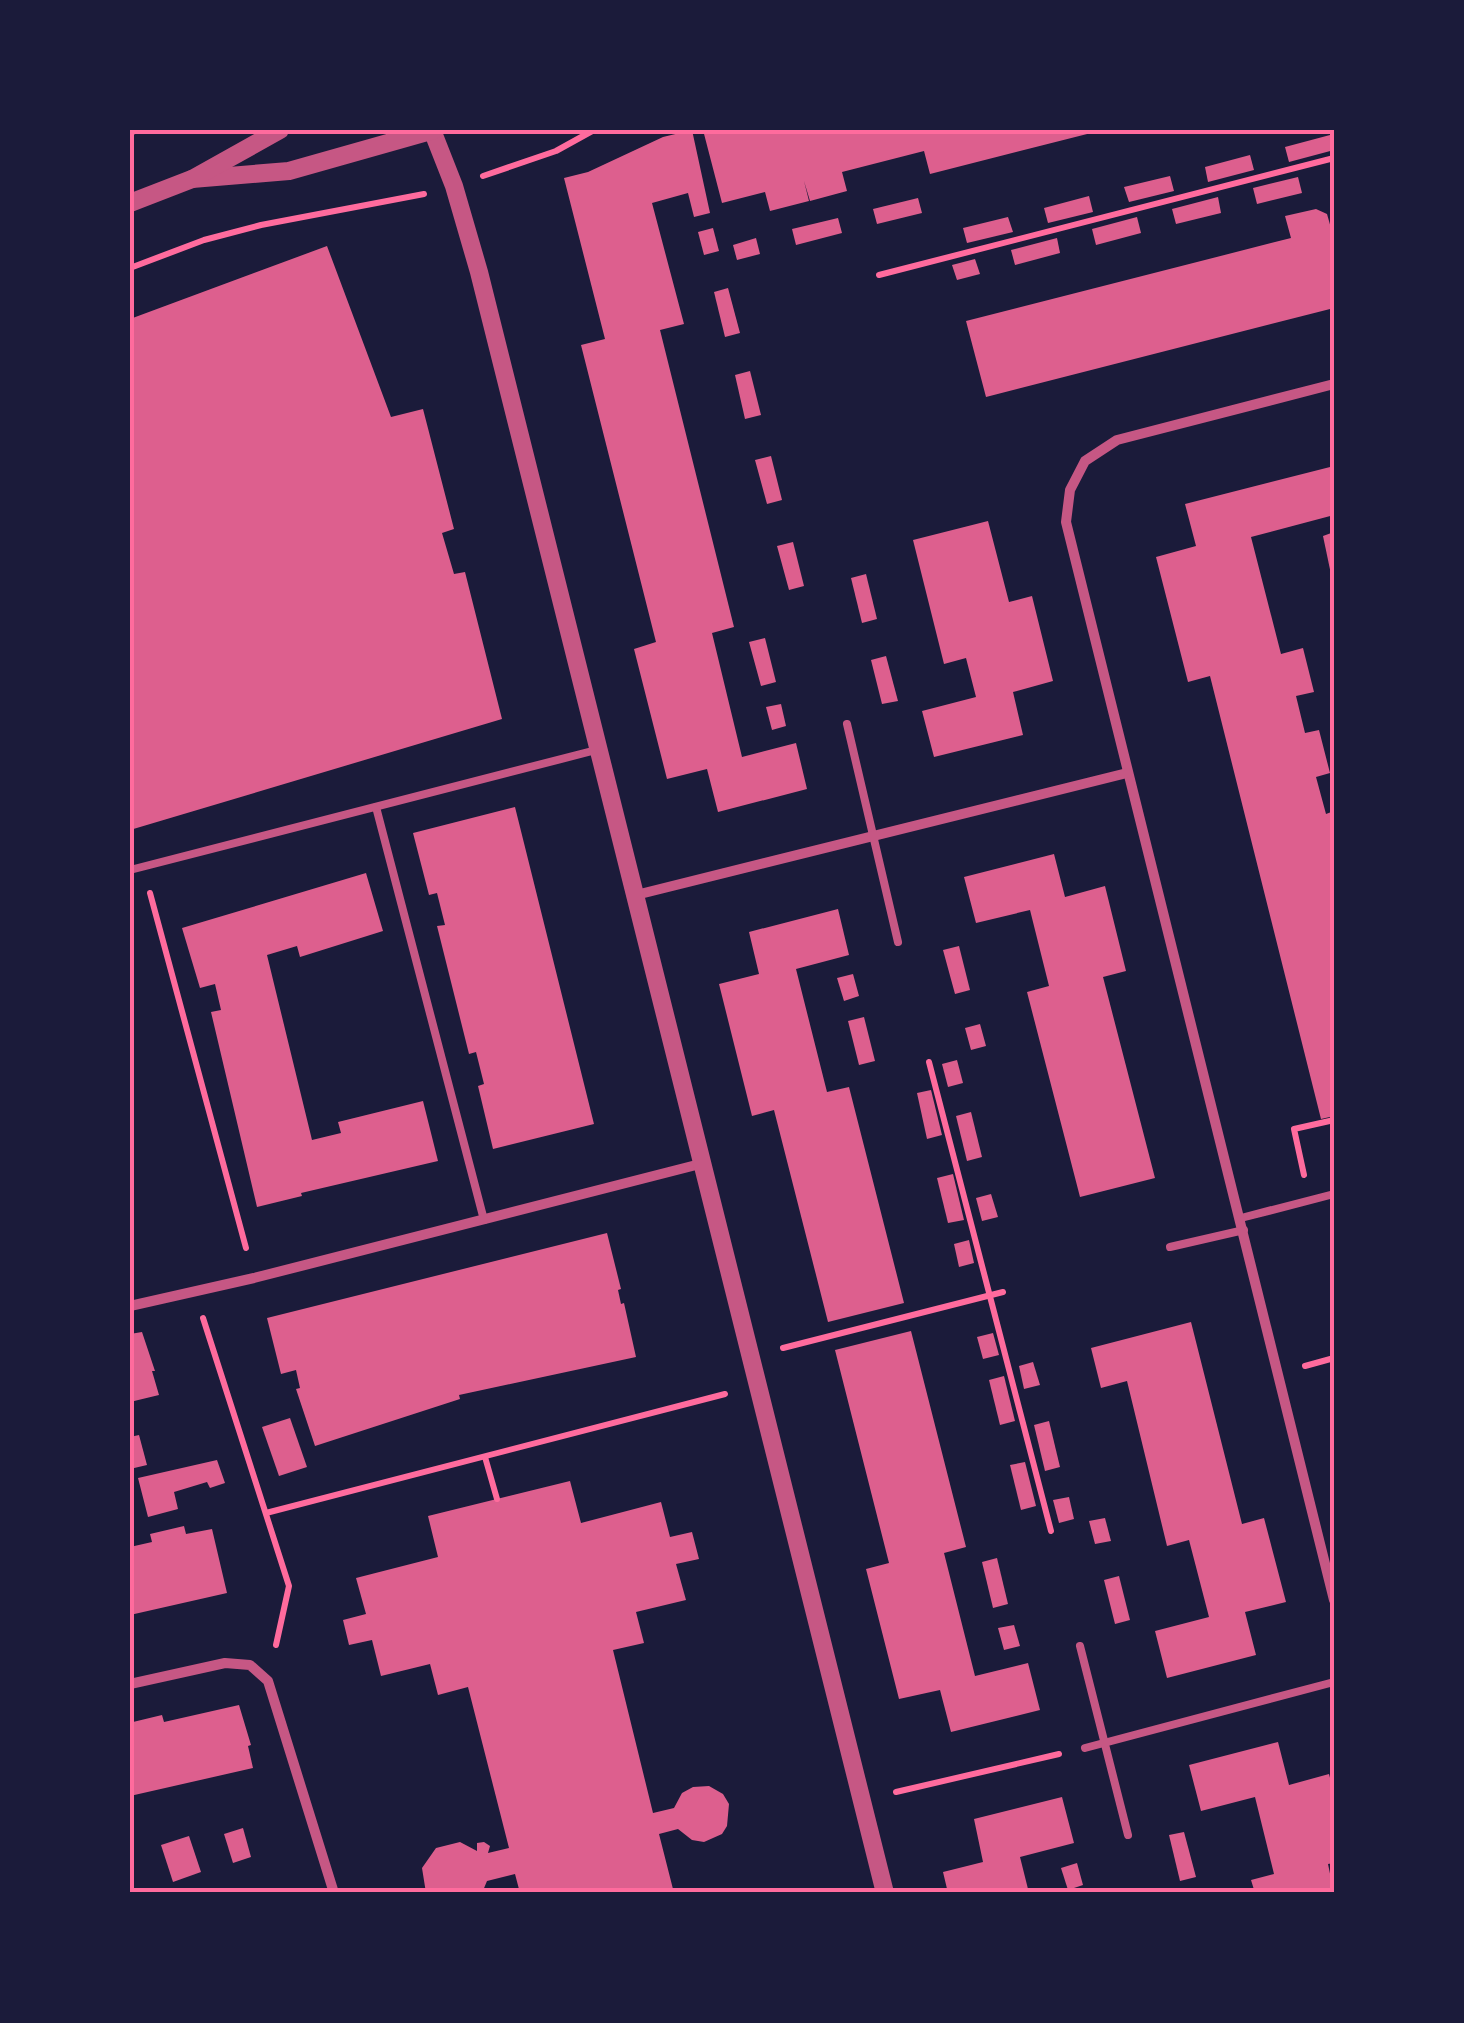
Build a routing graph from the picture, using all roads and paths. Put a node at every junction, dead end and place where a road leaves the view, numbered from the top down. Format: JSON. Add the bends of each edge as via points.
{"nodes":[{"id":1,"x":137,"y":130,"type":"edge"},
{"id":2,"x":280,"y":130,"type":"edge"},
{"id":3,"x":433,"y":130,"type":"edge"},
{"id":4,"x":594,"y":130,"type":"edge"},
{"id":5,"x":130,"y":133,"type":"edge"},
{"id":6,"x":576,"y":134,"type":"edge"},
{"id":7,"x":1334,"y":158,"type":"edge"},
{"id":8,"x":192,"y":179,"type":"junction"},
{"id":9,"x":454,"y":186,"type":"junction"},
{"id":10,"x":130,"y":203,"type":"edge"},
{"id":11,"x":130,"y":268,"type":"edge"},
{"id":12,"x":879,"y":275,"type":"dead end"},
{"id":13,"x":1334,"y":384,"type":"edge"},
{"id":14,"x":846,"y":724,"type":"dead end"},
{"id":15,"x":600,"y":749,"type":"junction"},
{"id":16,"x":1128,"y":773,"type":"junction"},
{"id":17,"x":376,"y":807,"type":"junction"},
{"id":18,"x":874,"y":836,"type":"junction"},
{"id":19,"x":143,"y":867,"type":"junction"},
{"id":20,"x":130,"y":870,"type":"edge"},
{"id":21,"x":636,"y":895,"type":"junction"},
{"id":22,"x":898,"y":942,"type":"dead end"},
{"id":23,"x":929,"y":1062,"type":"dead end"},
{"id":24,"x":1334,"y":1120,"type":"edge"},
{"id":25,"x":704,"y":1163,"type":"junction"},
{"id":26,"x":1334,"y":1194,"type":"edge"},
{"id":27,"x":1310,"y":1200,"type":"junction"},
{"id":28,"x":484,"y":1220,"type":"junction"},
{"id":29,"x":1243,"y":1224,"type":"junction"},
{"id":30,"x":1170,"y":1246,"type":"dead end"},
{"id":31,"x":254,"y":1278,"type":"junction"},
{"id":32,"x":195,"y":1292,"type":"junction"},
{"id":33,"x":1003,"y":1292,"type":"dead end"},
{"id":34,"x":990,"y":1296,"type":"junction"},
{"id":35,"x":130,"y":1306,"type":"edge"},
{"id":36,"x":752,"y":1356,"type":"junction"},
{"id":37,"x":760,"y":1385,"type":"junction"},
{"id":38,"x":485,"y":1457,"type":"junction"},
{"id":39,"x":497,"y":1499,"type":"dead end"},
{"id":40,"x":266,"y":1514,"type":"junction"},
{"id":41,"x":1051,"y":1531,"type":"dead end"},
{"id":42,"x":1334,"y":1600,"type":"edge"},
{"id":43,"x":1080,"y":1646,"type":"dead end"},
{"id":44,"x":268,"y":1681,"type":"junction"},
{"id":45,"x":1334,"y":1682,"type":"edge"},
{"id":46,"x":130,"y":1684,"type":"edge"},
{"id":47,"x":1104,"y":1743,"type":"junction"},
{"id":48,"x":1085,"y":1748,"type":"joint"},
{"id":49,"x":862,"y":1800,"type":"junction"},
{"id":50,"x":1128,"y":1835,"type":"dead end"},
{"id":51,"x":334,"y":1893,"type":"edge"},
{"id":52,"x":885,"y":1893,"type":"edge"}],
"edges":[{"from":1,"to":5,"type":"path"},
{"from":2,"to":8,"type":"street"},
{"from":3,"to":8,"type":"street","via":[[289,171]]},
{"from":3,"to":9,"type":"street"},
{"from":4,"to":6,"type":"path"},
{"from":6,"to":9,"type":"path","via":[[556,151]]},
{"from":7,"to":12,"type":"path"},
{"from":8,"to":10,"type":"street"},
{"from":9,"to":11,"type":"path","via":[[262,225]]},
{"from":9,"to":15,"type":"street"},
{"from":13,"to":16,"type":"street","via":[[1117,440],[1085,461],[1070,490],[1066,522]]},
{"from":14,"to":18,"type":"lane"},
{"from":15,"to":17,"type":"lane"},
{"from":15,"to":21,"type":"street"},
{"from":16,"to":18,"type":"street"},
{"from":16,"to":29,"type":"street"},
{"from":17,"to":19,"type":"lane"},
{"from":17,"to":28,"type":"lane"},
{"from":18,"to":21,"type":"street"},
{"from":18,"to":22,"type":"lane"},
{"from":19,"to":20,"type":"lane"},
{"from":19,"to":31,"type":"path"},
{"from":21,"to":25,"type":"street"},
{"from":23,"to":34,"type":"path"},
{"from":24,"to":27,"type":"path","via":[[1294,1129]]},
{"from":25,"to":28,"type":"street"},
{"from":25,"to":36,"type":"street"},
{"from":26,"to":27,"type":"lane"},
{"from":27,"to":29,"type":"lane"},
{"from":28,"to":31,"type":"street"},
{"from":29,"to":30,"type":"lane"},
{"from":29,"to":42,"type":"street"},
{"from":31,"to":32,"type":"street"},
{"from":32,"to":35,"type":"street"},
{"from":32,"to":40,"type":"path"},
{"from":33,"to":34,"type":"path"},
{"from":34,"to":36,"type":"path"},
{"from":34,"to":41,"type":"path"},
{"from":36,"to":37,"type":"street"},
{"from":37,"to":38,"type":"path"},
{"from":37,"to":49,"type":"street"},
{"from":38,"to":39,"type":"path"},
{"from":38,"to":40,"type":"path"},
{"from":40,"to":44,"type":"path","via":[[289,1586]]},
{"from":43,"to":47,"type":"lane"},
{"from":44,"to":46,"type":"street","via":[[250,1664],[225,1663]]},
{"from":44,"to":51,"type":"street"},
{"from":45,"to":47,"type":"lane"},
{"from":47,"to":48,"type":"lane"},
{"from":47,"to":50,"type":"lane"},
{"from":48,"to":49,"type":"path"},
{"from":49,"to":52,"type":"street"}]}
